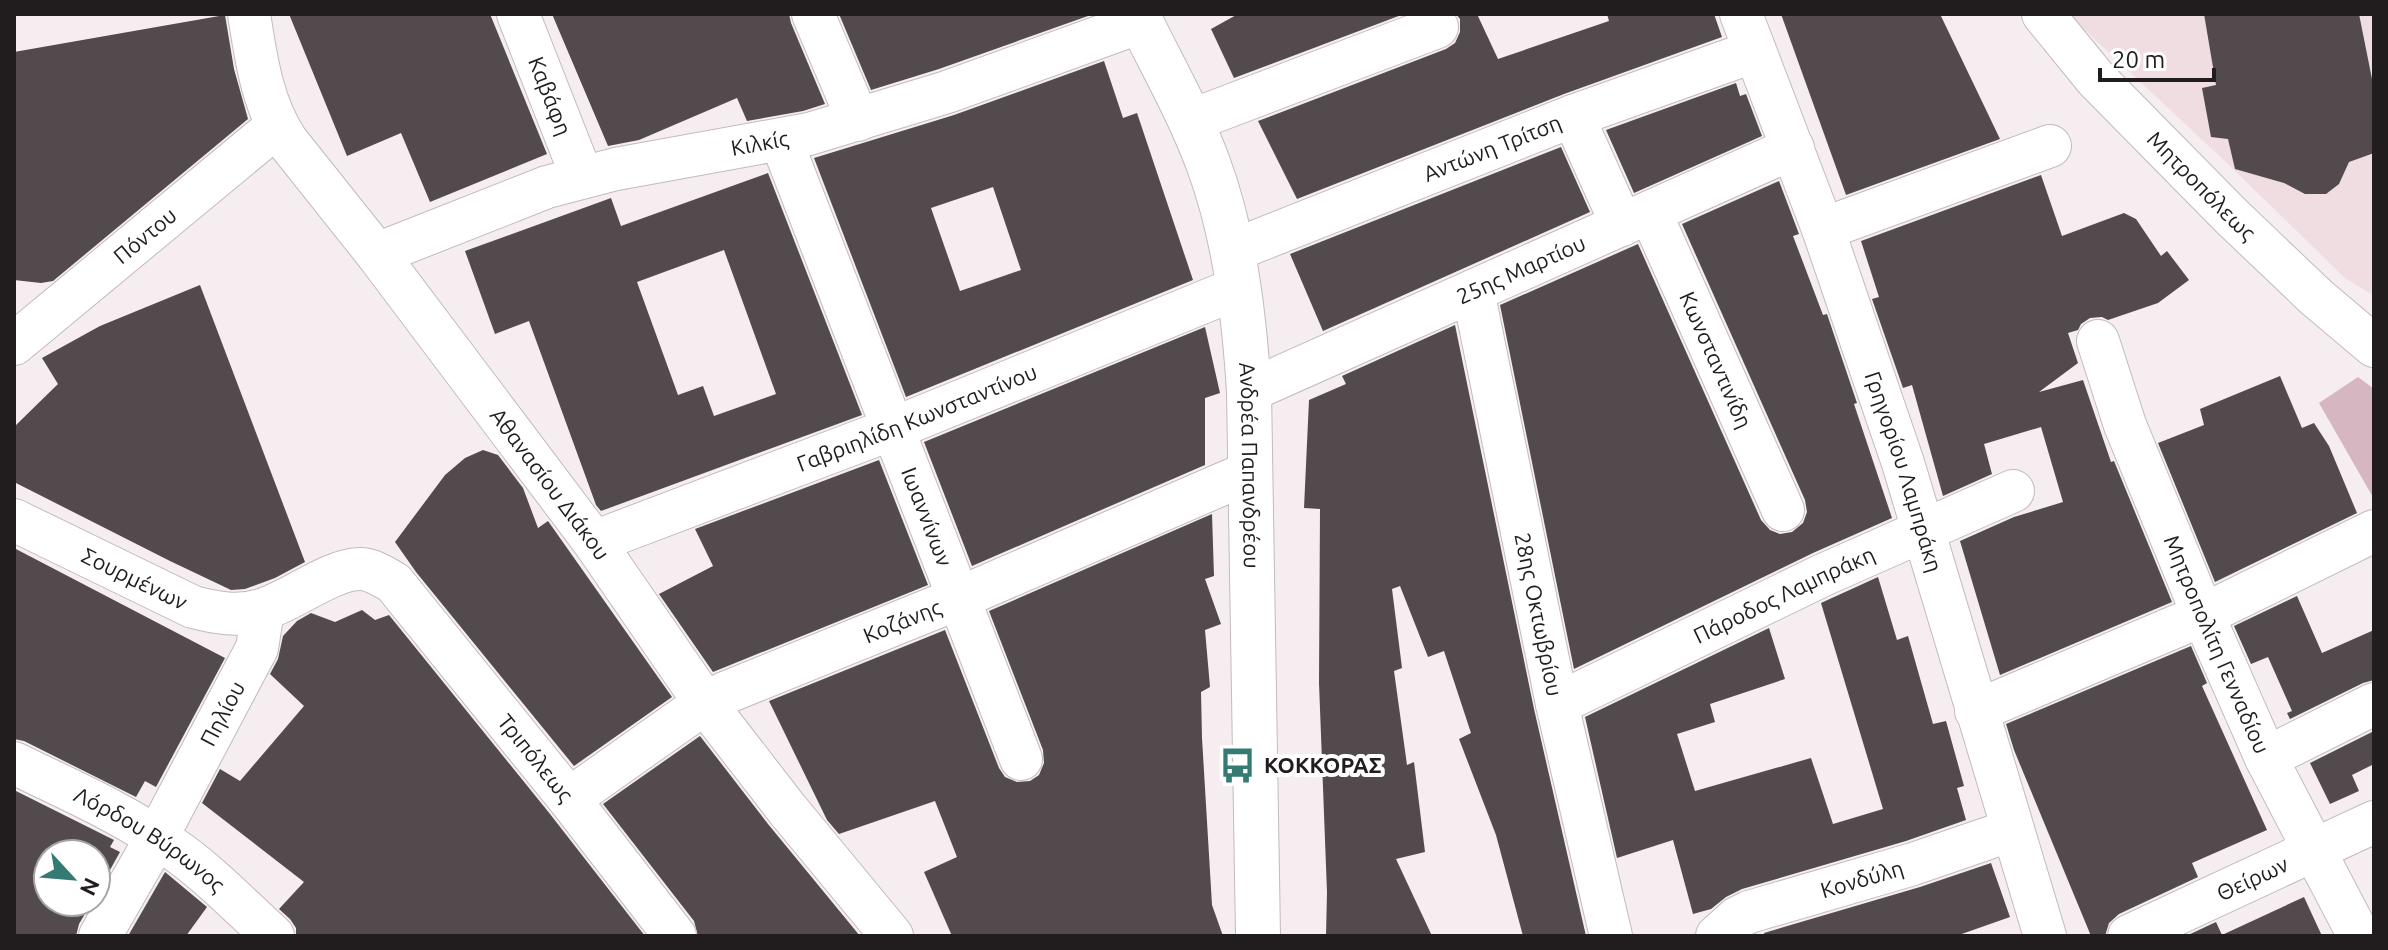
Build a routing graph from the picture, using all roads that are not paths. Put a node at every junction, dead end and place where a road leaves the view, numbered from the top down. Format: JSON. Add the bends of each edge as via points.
{"nodes":[{"id":1,"x":249,"y":14,"type":"edge"},
{"id":2,"x":518,"y":14,"type":"edge"},
{"id":3,"x":813,"y":14,"type":"edge"},
{"id":4,"x":2043,"y":14,"type":"edge"},
{"id":5,"x":1139,"y":18,"type":"edge"},
{"id":6,"x":1437,"y":27,"type":"dead end"},
{"id":7,"x":1748,"y":32,"type":"edge"},
{"id":8,"x":1573,"y":116,"type":"junction"},
{"id":9,"x":858,"y":120,"type":"junction"},
{"id":10,"x":1190,"y":121,"type":"junction"},
{"id":11,"x":277,"y":126,"type":"junction"},
{"id":12,"x":781,"y":140,"type":"junction"},
{"id":13,"x":2050,"y":146,"type":"dead end"},
{"id":14,"x":1793,"y":148,"type":"junction"},
{"id":15,"x":582,"y":177,"type":"junction"},
{"id":16,"x":1636,"y":218,"type":"junction"},
{"id":17,"x":1823,"y":229,"type":"junction"},
{"id":18,"x":377,"y":254,"type":"junction"},
{"id":19,"x":1235,"y":269,"type":"junction"},
{"id":20,"x":1473,"y":291,"type":"junction"},
{"id":21,"x":2098,"y":341,"type":"dead end"},
{"id":22,"x":14,"y":344,"type":"edge"},
{"id":23,"x":2374,"y":346,"type":"edge"},
{"id":24,"x":1249,"y":391,"type":"junction"},
{"id":25,"x":892,"y":429,"type":"junction"},
{"id":26,"x":1250,"y":472,"type":"junction"},
{"id":27,"x":2013,"y":491,"type":"dead end"},
{"id":28,"x":1783,"y":510,"type":"dead end"},
{"id":29,"x":14,"y":520,"type":"edge"},
{"id":30,"x":1923,"y":531,"type":"junction"},
{"id":31,"x":2374,"y":531,"type":"edge"},
{"id":32,"x":594,"y":542,"type":"junction"},
{"id":33,"x":959,"y":598,"type":"junction"},
{"id":34,"x":263,"y":610,"type":"junction"},
{"id":35,"x":2203,"y":615,"type":"junction"},
{"id":36,"x":705,"y":703,"type":"junction"},
{"id":37,"x":1557,"y":704,"type":"junction"},
{"id":38,"x":2374,"y":704,"type":"edge"},
{"id":39,"x":1976,"y":711,"type":"junction"},
{"id":40,"x":2266,"y":758,"type":"junction"},
{"id":41,"x":1021,"y":759,"type":"dead end"},
{"id":42,"x":14,"y":763,"type":"edge"},
{"id":43,"x":569,"y":799,"type":"junction"},
{"id":44,"x":2374,"y":822,"type":"edge"},
{"id":45,"x":2012,"y":830,"type":"junction"},
{"id":46,"x":157,"y":837,"type":"junction"},
{"id":47,"x":2315,"y":850,"type":"junction"},
{"id":48,"x":100,"y":936,"type":"edge"},
{"id":49,"x":273,"y":936,"type":"edge"},
{"id":50,"x":675,"y":936,"type":"edge"},
{"id":51,"x":892,"y":936,"type":"edge"},
{"id":52,"x":1258,"y":936,"type":"edge"},
{"id":53,"x":1611,"y":936,"type":"edge"},
{"id":54,"x":1717,"y":936,"type":"edge"},
{"id":55,"x":2045,"y":936,"type":"edge"},
{"id":56,"x":2129,"y":936,"type":"edge"},
{"id":57,"x":2359,"y":936,"type":"edge"}],
"edges":[{"from":1,"to":11,"type":"street","name":"Αθανασίου Διάκου","via":[[263,87]]},
{"from":2,"to":15,"type":"street","name":"Καβάφη"},
{"from":3,"to":9,"type":"street"},
{"from":4,"to":23,"type":"street","name":"Μητροπόλεως","via":[[2096,79],[2231,216]]},
{"from":5,"to":9,"type":"street","name":"Κιλκίς","via":[[947,92]]},
{"from":5,"to":10,"type":"main road","name":"Ανδρέα Παπανδρέου"},
{"from":6,"to":10,"type":"street"},
{"from":7,"to":8,"type":"street","name":"Αντώνη Τρίτση"},
{"from":7,"to":14,"type":"street","name":"Γρηγορίου Λαμπράκη"},
{"from":8,"to":16,"type":"street","name":"Κωνσταντινίδη"},
{"from":8,"to":19,"type":"street","name":"Αντώνη Τρίτση"},
{"from":9,"to":12,"type":"street","name":"Κιλκίς"},
{"from":10,"to":19,"type":"main road","name":"Ανδρέα Παπανδρέου","via":[[1214,181]]},
{"from":11,"to":18,"type":"street","name":"Αθανασίου Διάκου"},
{"from":11,"to":22,"type":"street","name":"Πόντου"},
{"from":12,"to":15,"type":"street","name":"Κιλκίς"},
{"from":12,"to":25,"type":"street","name":"Ιωαννίνων"},
{"from":13,"to":17,"type":"street"},
{"from":14,"to":16,"type":"street","name":"25ης Μαρτίου"},
{"from":14,"to":17,"type":"street","name":"Γρηγορίου Λαμπράκη"},
{"from":15,"to":18,"type":"street","name":"Κιλκίς"},
{"from":16,"to":20,"type":"street","name":"25ης Μαρτίου"},
{"from":16,"to":28,"type":"street","name":"Κωνσταντινίδη"},
{"from":17,"to":30,"type":"street","name":"Γρηγορίου Λαμπράκη"},
{"from":18,"to":32,"type":"street","name":"Αθανασίου Διάκου"},
{"from":19,"to":24,"type":"main road","name":"Ανδρέα Παπανδρέου"},
{"from":19,"to":25,"type":"street","name":"Γαβριηλίδη Κωνσταντίνου"},
{"from":20,"to":24,"type":"street","name":"25ης Μαρτίου"},
{"from":20,"to":37,"type":"street","name":"28ης Οκτωβρίου"},
{"from":21,"to":35,"type":"street","name":"Μητροπολίτη Γενναδίου","via":[[2125,425]]},
{"from":24,"to":26,"type":"main road","name":"Ανδρέα Παπανδρέου"},
{"from":25,"to":32,"type":"street","name":"Γαβριηλίδη Κωνσταντίνου"},
{"from":25,"to":33,"type":"street","name":"Ιωαννίνων"},
{"from":26,"to":33,"type":"street","name":"Κοζάνης"},
{"from":26,"to":52,"type":"main road","name":"Ανδρέα Παπανδρέου"},
{"from":27,"to":30,"type":"street","name":"Πάροδος Λαμπράκη"},
{"from":29,"to":34,"type":"street","name":"Σουρμένων","via":[[193,607],[217,613]]},
{"from":30,"to":37,"type":"street","name":"Πάροδος Λαμπράκη"},
{"from":30,"to":39,"type":"street","name":"Γρηγορίου Λαμπράκη"},
{"from":31,"to":35,"type":"street"},
{"from":32,"to":36,"type":"street","name":"Αθανασίου Διάκου"},
{"from":33,"to":36,"type":"street","name":"Κοζάνης"},
{"from":33,"to":41,"type":"street","name":"Ιωαννίνων"},
{"from":34,"to":43,"type":"street","name":"Τριπόλεως","via":[[344,572],[361,568],[378,573],[394,583]]},
{"from":34,"to":46,"type":"street","name":"Πηλίου","via":[[257,648]]},
{"from":35,"to":39,"type":"street"},
{"from":35,"to":40,"type":"street","name":"Μητροπολίτη Γενναδίου"},
{"from":36,"to":43,"type":"street","name":"Κοζάνης"},
{"from":36,"to":51,"type":"street","name":"Αθανασίου Διάκου"},
{"from":37,"to":53,"type":"street","name":"28ης Οκτωβρίου"},
{"from":38,"to":40,"type":"street"},
{"from":39,"to":45,"type":"street","name":"Γρηγορίου Λαμπράκη"},
{"from":40,"to":47,"type":"street","name":"Μητροπολίτη Γενναδίου"},
{"from":42,"to":46,"type":"street","name":"Λόρδου Βύρωνος"},
{"from":43,"to":50,"type":"street","name":"Τριπόλεως"},
{"from":44,"to":47,"type":"street","name":"Θείρων"},
{"from":45,"to":54,"type":"street","name":"Κονδύλη","via":[[1749,912]]},
{"from":45,"to":55,"type":"street","name":"Γρηγορίου Λαμπράκη"},
{"from":46,"to":48,"type":"street","name":"Πηλίου"},
{"from":46,"to":49,"type":"street","name":"Λόρδου Βύρωνος"},
{"from":47,"to":56,"type":"street","name":"Θείρων"},
{"from":47,"to":57,"type":"street","name":"Μητροπολίτη Γενναδίου"}]}
